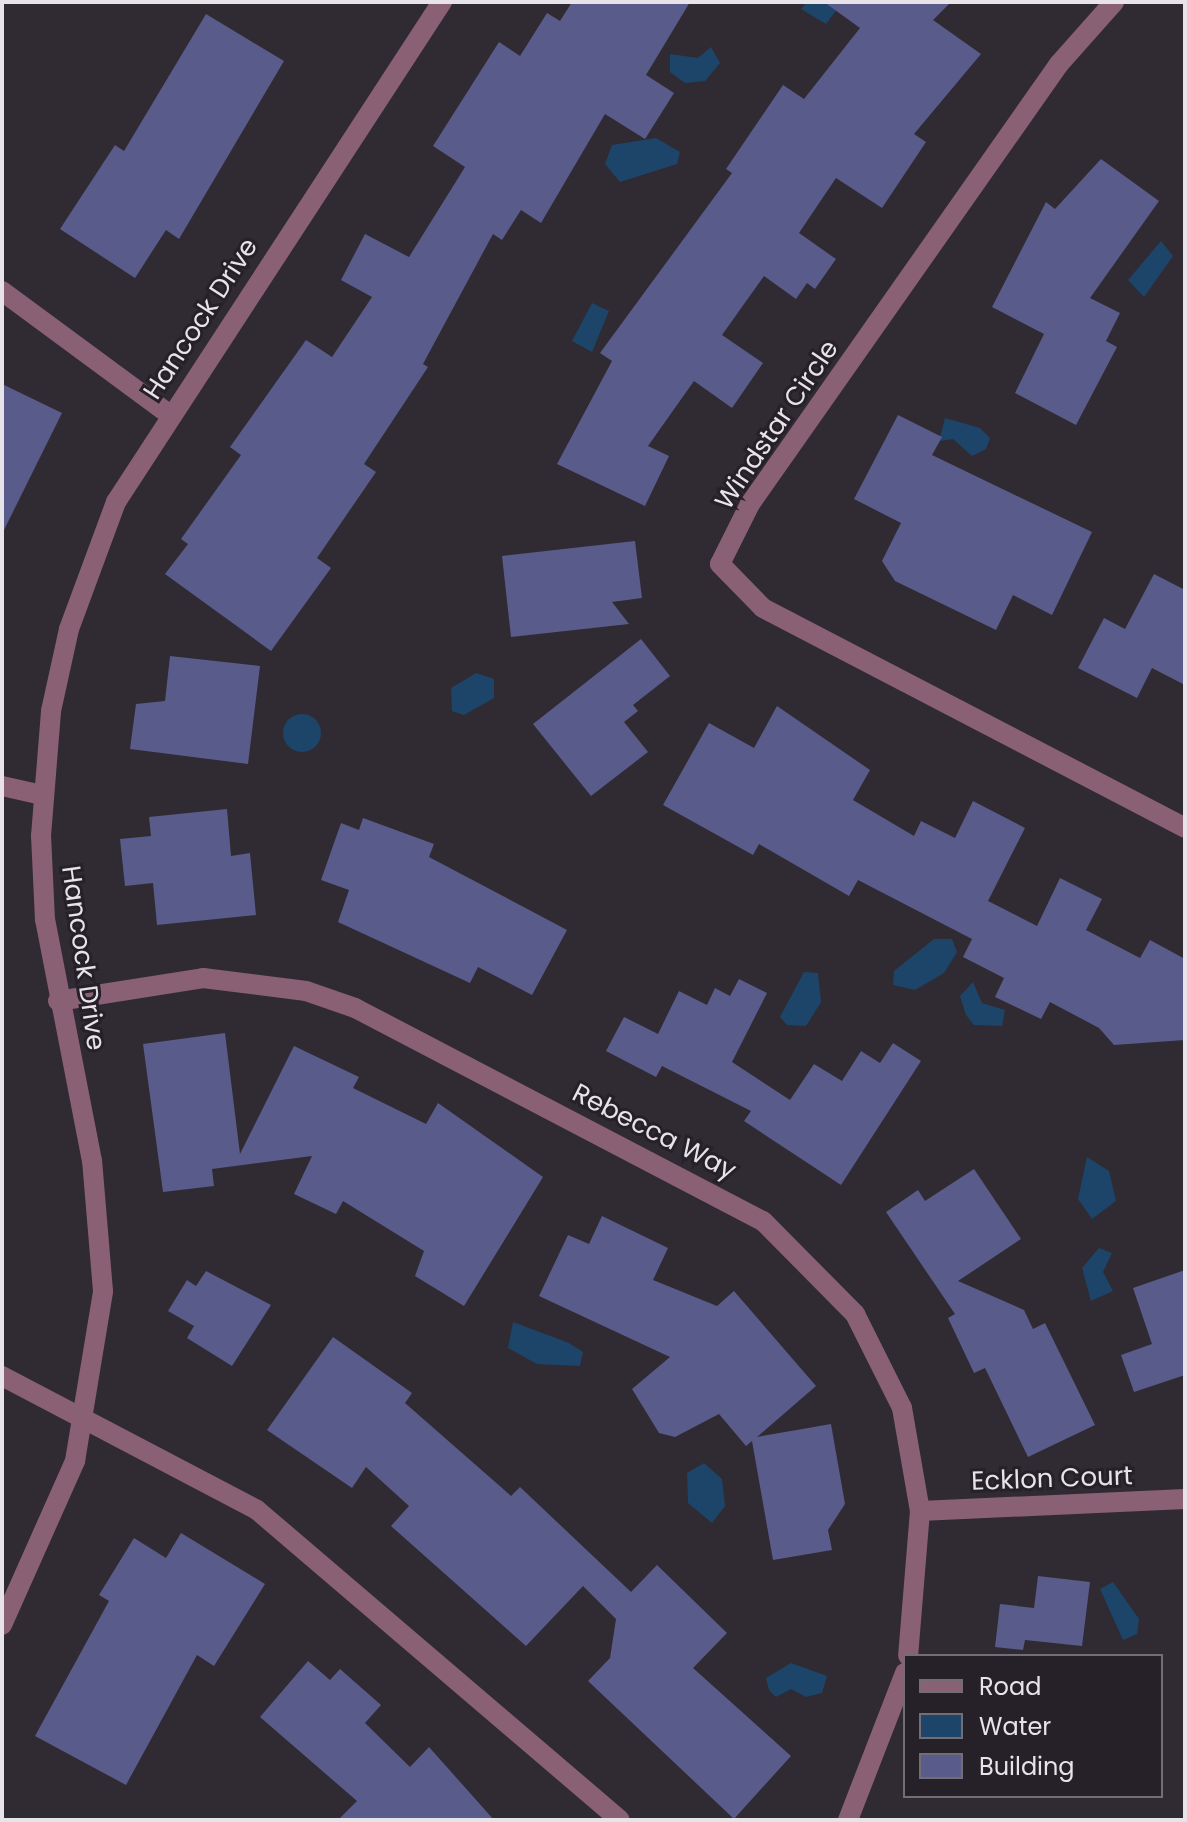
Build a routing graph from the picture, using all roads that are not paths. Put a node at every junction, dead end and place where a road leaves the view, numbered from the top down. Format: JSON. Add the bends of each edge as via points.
{"nodes":[{"id":1,"x":442,"y":2,"type":"edge"},
{"id":2,"x":1114,"y":2,"type":"edge"},
{"id":3,"x":2,"y":291,"type":"edge"},
{"id":4,"x":169,"y":414,"type":"junction"},
{"id":5,"x":2,"y":786,"type":"edge"},
{"id":6,"x":42,"y":795,"type":"junction"},
{"id":7,"x":1185,"y":828,"type":"edge"},
{"id":8,"x":58,"y":1001,"type":"junction"},
{"id":9,"x":2,"y":1376,"type":"edge"},
{"id":10,"x":87,"y":1418,"type":"junction"},
{"id":11,"x":1185,"y":1499,"type":"edge"},
{"id":12,"x":920,"y":1511,"type":"junction"},
{"id":13,"x":2,"y":1625,"type":"edge"},
{"id":14,"x":908,"y":1654,"type":"edge"},
{"id":15,"x":903,"y":1678,"type":"edge"},
{"id":16,"x":620,"y":1820,"type":"edge"},
{"id":17,"x":848,"y":1820,"type":"edge"}],
"edges":[{"from":1,"to":4,"type":"street","name":"Hancock Drive"},
{"from":2,"to":7,"type":"street","name":"Windstar Circle","via":[[1059,64],[750,504],[720,564],[763,608]]},
{"from":3,"to":4,"type":"street"},
{"from":4,"to":6,"type":"street","name":"Hancock Drive","via":[[116,502],[89,566],[51,711]]},
{"from":5,"to":6,"type":"street"},
{"from":6,"to":8,"type":"street","name":"Hancock Drive","via":[[45,920]]},
{"from":8,"to":10,"type":"street","name":"Hancock Drive","via":[[100,1226],[103,1291]]},
{"from":8,"to":12,"type":"street","name":"Rebecca Way","via":[[203,978],[306,991],[355,1008],[717,1193],[784,1237],[855,1314],[902,1408]]},
{"from":9,"to":10,"type":"street"},
{"from":10,"to":13,"type":"street","name":"Hancock Drive","via":[[52,1522]]},
{"from":10,"to":16,"type":"street","via":[[257,1510]]},
{"from":11,"to":12,"type":"street","name":"Ecklon Court"},
{"from":12,"to":14,"type":"street","name":"Rebecca Way"},
{"from":15,"to":17,"type":"street"}]}
